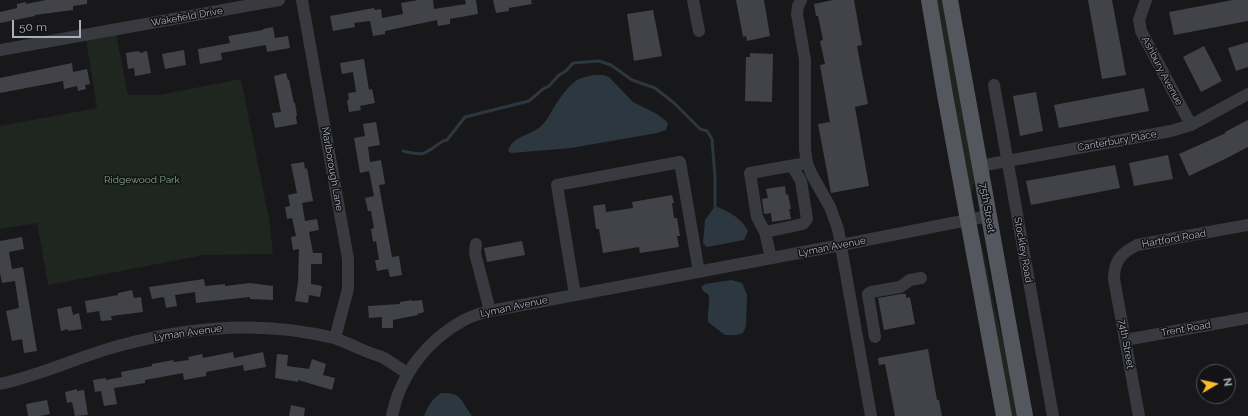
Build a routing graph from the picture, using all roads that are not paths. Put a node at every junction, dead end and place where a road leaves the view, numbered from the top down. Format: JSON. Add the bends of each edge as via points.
{"nodes":[{"id":1,"x":279,"y":0,"type":"edge"},
{"id":2,"x":302,"y":0,"type":"edge"},
{"id":3,"x":693,"y":0,"type":"edge"},
{"id":4,"x":801,"y":0,"type":"edge"},
{"id":5,"x":929,"y":0,"type":"edge"},
{"id":6,"x":950,"y":0,"type":"edge"},
{"id":7,"x":1146,"y":0,"type":"edge"},
{"id":8,"x":699,"y":31,"type":"dead end"},
{"id":9,"x":0,"y":50,"type":"edge"},
{"id":10,"x":994,"y":85,"type":"dead end"},
{"id":11,"x":1248,"y":94,"type":"edge"},
{"id":12,"x":1191,"y":125,"type":"junction"},
{"id":13,"x":1007,"y":161,"type":"junction"},
{"id":14,"x":807,"y":163,"type":"junction"},
{"id":15,"x":792,"y":166,"type":"junction"},
{"id":16,"x":980,"y":166,"type":"junction"},
{"id":17,"x":988,"y":216,"type":"junction"},
{"id":18,"x":968,"y":220,"type":"junction"},
{"id":19,"x":1248,"y":225,"type":"edge"},
{"id":20,"x":765,"y":232,"type":"junction"},
{"id":21,"x":476,"y":244,"type":"dead end"},
{"id":22,"x":841,"y":245,"type":"junction"},
{"id":23,"x":771,"y":258,"type":"junction"},
{"id":24,"x":699,"y":272,"type":"junction"},
{"id":25,"x":1114,"y":272,"type":"joint"},
{"id":26,"x":921,"y":278,"type":"dead end"},
{"id":27,"x":574,"y":295,"type":"junction"},
{"id":28,"x":490,"y":310,"type":"junction"},
{"id":29,"x":1248,"y":318,"type":"edge"},
{"id":30,"x":875,"y":337,"type":"dead end"},
{"id":31,"x":335,"y":338,"type":"junction"},
{"id":32,"x":1125,"y":340,"type":"junction"},
{"id":33,"x":408,"y":373,"type":"junction"},
{"id":34,"x":0,"y":384,"type":"edge"},
{"id":35,"x":392,"y":416,"type":"edge"},
{"id":36,"x":871,"y":416,"type":"edge"},
{"id":37,"x":1004,"y":416,"type":"edge"},
{"id":38,"x":1025,"y":416,"type":"edge"},
{"id":39,"x":1053,"y":416,"type":"edge"},
{"id":40,"x":1139,"y":416,"type":"edge"}],
"edges":[{"from":1,"to":9,"type":"street","name":"Wakefield Drive"},
{"from":2,"to":31,"type":"street","name":"Marlborough Lane","via":[[348,259],[348,289]]},
{"from":3,"to":8,"type":"street"},
{"from":4,"to":14,"type":"street","via":[[797,14],[805,60]]},
{"from":5,"to":18,"type":"main road","name":"75th Street"},
{"from":6,"to":16,"type":"main road","name":"75th Street"},
{"from":7,"to":12,"type":"street","name":"Ashbury Avenue","via":[[1139,20],[1141,31]]},
{"from":10,"to":13,"type":"street","name":"Stockley Road"},
{"from":11,"to":12,"type":"street","name":"Canterbury Place"},
{"from":12,"to":13,"type":"street","name":"Canterbury Place","via":[[1161,134]]},
{"from":13,"to":16,"type":"street","name":"Canterbury Place"},
{"from":13,"to":39,"type":"street","name":"Stockley Road"},
{"from":14,"to":15,"type":"street"},
{"from":14,"to":22,"type":"street","via":[[834,214]]},
{"from":15,"to":20,"type":"street","via":[[801,181],[807,219],[803,224]]},
{"from":15,"to":20,"type":"street","via":[[750,173],[757,218]]},
{"from":16,"to":17,"type":"main road","name":"75th Street"},
{"from":17,"to":18,"type":"street","name":"Lyman Avenue"},
{"from":17,"to":38,"type":"main road","name":"75th Street"},
{"from":18,"to":22,"type":"street","name":"Lyman Avenue"},
{"from":18,"to":37,"type":"main road","name":"75th Street"},
{"from":19,"to":25,"type":"street","name":"Hartford Road","via":[[1137,246],[1120,257]]},
{"from":20,"to":23,"type":"street"},
{"from":21,"to":28,"type":"street","via":[[475,253]]},
{"from":22,"to":23,"type":"street","name":"Lyman Avenue"},
{"from":22,"to":36,"type":"street"},
{"from":23,"to":24,"type":"street","name":"Lyman Avenue"},
{"from":24,"to":27,"type":"street","name":"Lyman Avenue"},
{"from":24,"to":27,"type":"street","via":[[680,162],[558,185]]},
{"from":25,"to":32,"type":"street","name":"74th Street"},
{"from":26,"to":30,"type":"street","via":[[910,280],[900,287],[868,294]]},
{"from":27,"to":28,"type":"street","name":"Lyman Avenue"},
{"from":28,"to":33,"type":"street","name":"Lyman Avenue","via":[[463,320],[431,343]]},
{"from":29,"to":32,"type":"street","name":"Trent Road"},
{"from":31,"to":33,"type":"street","name":"Lyman Avenue","via":[[382,357]]},
{"from":31,"to":34,"type":"street","name":"Lyman Avenue","via":[[279,328],[248,326],[212,329],[119,346]]},
{"from":32,"to":40,"type":"street","name":"74th Street"},
{"from":33,"to":35,"type":"street","via":[[398,394]]}]}
